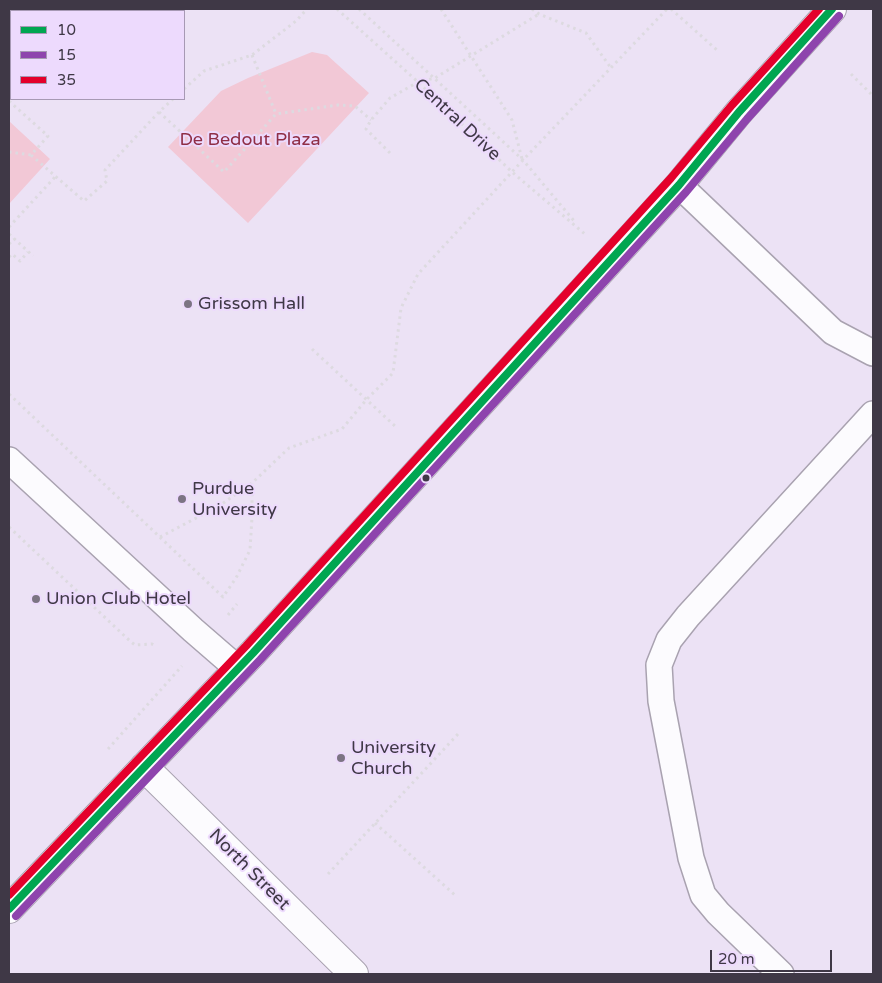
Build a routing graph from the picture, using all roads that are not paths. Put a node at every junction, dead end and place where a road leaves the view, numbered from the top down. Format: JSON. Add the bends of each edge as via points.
{"nodes":[{"id":1,"x":832,"y":9,"type":"edge"},
{"id":2,"x":678,"y":185,"type":"junction"},
{"id":3,"x":873,"y":353,"type":"edge"},
{"id":4,"x":873,"y":414,"type":"edge"},
{"id":5,"x":9,"y":460,"type":"edge"},
{"id":6,"x":238,"y":668,"type":"junction"},
{"id":7,"x":144,"y":767,"type":"junction"},
{"id":8,"x":9,"y":909,"type":"edge"},
{"id":9,"x":354,"y":974,"type":"edge"},
{"id":10,"x":781,"y":974,"type":"edge"}],
"edges":[{"from":1,"to":2,"type":"street"},
{"from":2,"to":3,"type":"lane","via":[[833,332]]},
{"from":2,"to":6,"type":"street"},
{"from":4,"to":10,"type":"lane","via":[[688,616],[669,640],[659,665],[661,701],[691,858],[703,895]]},
{"from":5,"to":6,"type":"lane"},
{"from":6,"to":7,"type":"street"},
{"from":7,"to":8,"type":"street"},
{"from":7,"to":9,"type":"street","name":"North Street"}]}
